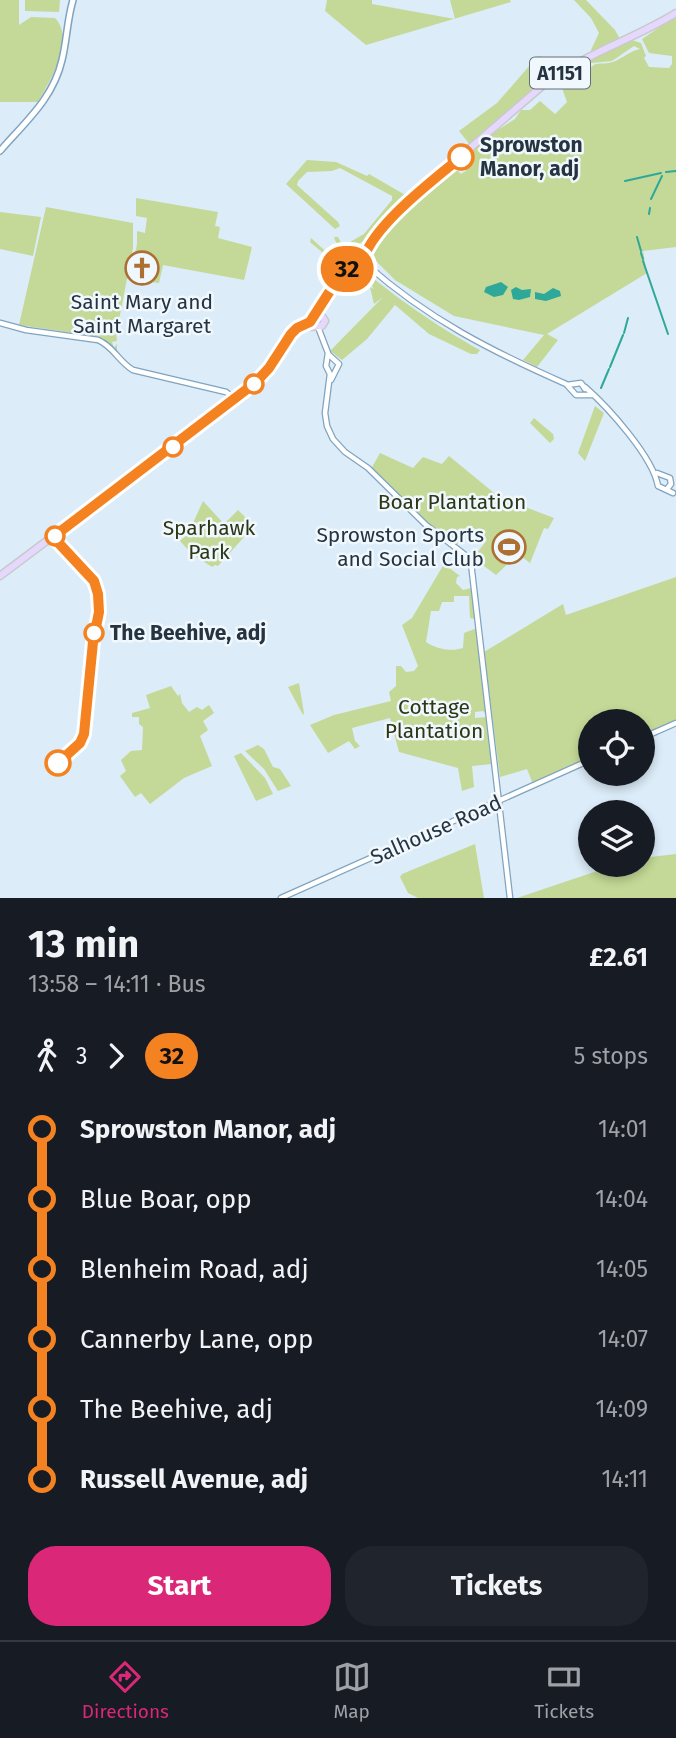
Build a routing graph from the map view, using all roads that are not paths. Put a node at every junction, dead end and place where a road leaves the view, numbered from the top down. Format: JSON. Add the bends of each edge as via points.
{"nodes":[{"id":1,"x":73,"y":0,"type":"edge"},
{"id":2,"x":676,"y":13,"type":"edge"},
{"id":3,"x":0,"y":151,"type":"edge"},
{"id":4,"x":362,"y":254,"type":"junction"},
{"id":5,"x":358,"y":263,"type":"junction"},
{"id":6,"x":323,"y":302,"type":"junction"},
{"id":7,"x":0,"y":323,"type":"edge"},
{"id":8,"x":316,"y":323,"type":"junction"},
{"id":9,"x":328,"y":353,"type":"junction"},
{"id":10,"x":333,"y":359,"type":"junction"},
{"id":11,"x":327,"y":363,"type":"junction"},
{"id":12,"x":329,"y":371,"type":"junction"},
{"id":13,"x":337,"y":371,"type":"junction"},
{"id":14,"x":566,"y":384,"type":"junction"},
{"id":15,"x":575,"y":384,"type":"junction"},
{"id":16,"x":585,"y":387,"type":"junction"},
{"id":17,"x":327,"y":390,"type":"junction"},
{"id":18,"x":572,"y":391,"type":"junction"},
{"id":19,"x":592,"y":394,"type":"junction"},
{"id":20,"x":582,"y":395,"type":"junction"},
{"id":21,"x":235,"y":399,"type":"junction"},
{"id":22,"x":660,"y":478,"type":"junction"},
{"id":23,"x":669,"y":487,"type":"junction"},
{"id":24,"x":675,"y":495,"type":"edge"},
{"id":25,"x":0,"y":576,"type":"edge"},
{"id":26,"x":676,"y":723,"type":"edge"},
{"id":27,"x":655,"y":732,"type":"edge"},
{"id":28,"x":578,"y":765,"type":"edge"},
{"id":29,"x":499,"y":801,"type":"junction"},
{"id":30,"x":281,"y":898,"type":"edge"},
{"id":31,"x":510,"y":898,"type":"edge"}],
"edges":[{"from":1,"to":3,"type":"main road","via":[[63,58],[52,88]]},
{"from":2,"to":4,"type":"main road","number":"A1151","via":[[553,77],[419,192]]},
{"from":4,"to":5,"type":"main road"},
{"from":4,"to":5,"type":"main road","via":[[353,253]]},
{"from":5,"to":6,"type":"main road","via":[[347,269]]},
{"from":5,"to":14,"type":"street","via":[[447,326]]},
{"from":6,"to":8,"type":"main road"},
{"from":6,"to":8,"type":"main road"},
{"from":7,"to":21,"type":"street","via":[[93,338],[105,343],[133,370]]},
{"from":8,"to":9,"type":"street"},
{"from":8,"to":21,"type":"main road","via":[[294,332],[264,375]]},
{"from":9,"to":10,"type":"street"},
{"from":9,"to":11,"type":"street"},
{"from":10,"to":11,"type":"street"},
{"from":10,"to":13,"type":"street","via":[[339,364]]},
{"from":11,"to":12,"type":"street"},
{"from":12,"to":13,"type":"street"},
{"from":12,"to":17,"type":"street"},
{"from":13,"to":17,"type":"street"},
{"from":14,"to":15,"type":"street"},
{"from":14,"to":18,"type":"street"},
{"from":15,"to":16,"type":"street"},
{"from":15,"to":18,"type":"street"},
{"from":16,"to":19,"type":"street"},
{"from":16,"to":20,"type":"street"},
{"from":17,"to":29,"type":"street","via":[[326,423],[341,450],[368,468],[471,563]]},
{"from":18,"to":20,"type":"street"},
{"from":19,"to":20,"type":"street"},
{"from":19,"to":22,"type":"street","via":[[603,402]]},
{"from":21,"to":25,"type":"main road"},
{"from":22,"to":23,"type":"street","via":[[659,487]]},
{"from":22,"to":23,"type":"street","via":[[669,477]]},
{"from":23,"to":24,"type":"street"},
{"from":26,"to":27,"type":"street"},
{"from":28,"to":29,"type":"street","name":"Salhouse Road"},
{"from":29,"to":30,"type":"street","name":"Salhouse Road"},
{"from":29,"to":31,"type":"street"}]}
